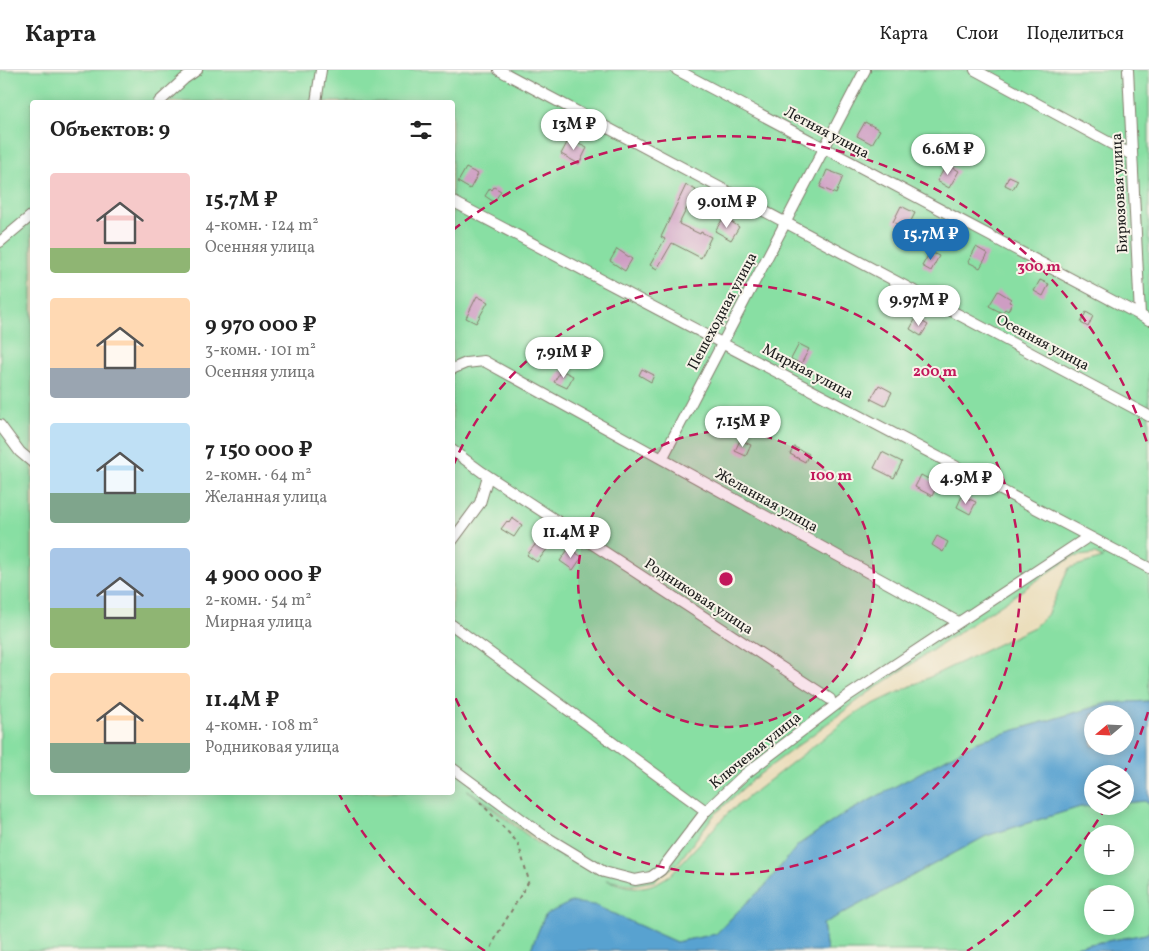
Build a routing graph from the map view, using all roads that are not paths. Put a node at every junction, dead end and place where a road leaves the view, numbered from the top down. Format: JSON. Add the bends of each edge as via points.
{"nodes":[{"id":1,"x":197,"y":70,"type":"edge"},
{"id":2,"x":321,"y":70,"type":"edge"},
{"id":3,"x":499,"y":70,"type":"edge"},
{"id":4,"x":677,"y":70,"type":"edge"},
{"id":5,"x":865,"y":70,"type":"edge"},
{"id":6,"x":975,"y":70,"type":"edge"},
{"id":7,"x":1128,"y":70,"type":"edge"},
{"id":8,"x":161,"y":100,"type":"edge"},
{"id":9,"x":316,"y":100,"type":"edge"},
{"id":10,"x":824,"y":148,"type":"junction"},
{"id":11,"x":1132,"y":155,"type":"junction"},
{"id":12,"x":455,"y":203,"type":"edge"},
{"id":13,"x":30,"y":217,"type":"edge"},
{"id":14,"x":786,"y":222,"type":"junction"},
{"id":15,"x":0,"y":242,"type":"edge"},
{"id":16,"x":1144,"y":317,"type":"edge"},
{"id":17,"x":722,"y":343,"type":"junction"},
{"id":18,"x":455,"y":368,"type":"edge"},
{"id":19,"x":1149,"y":416,"type":"edge"},
{"id":20,"x":0,"y":424,"type":"edge"},
{"id":21,"x":455,"y":452,"type":"edge"},
{"id":22,"x":662,"y":459,"type":"junction"},
{"id":23,"x":30,"y":460,"type":"edge"},
{"id":24,"x":488,"y":476,"type":"junction"},
{"id":25,"x":455,"y":537,"type":"edge"},
{"id":26,"x":1088,"y":537,"type":"junction"},
{"id":27,"x":1149,"y":568,"type":"edge"},
{"id":28,"x":958,"y":622,"type":"junction"},
{"id":29,"x":455,"y":626,"type":"edge"},
{"id":30,"x":830,"y":700,"type":"dead end"},
{"id":31,"x":455,"y":770,"type":"edge"},
{"id":32,"x":706,"y":811,"type":"junction"}],
"edges":[{"from":1,"to":8,"type":"street"},
{"from":2,"to":9,"type":"street"},
{"from":3,"to":14,"type":"street","name":"Осенняя улица"},
{"from":4,"to":10,"type":"street","name":"Летняя улица"},
{"from":5,"to":10,"type":"street","name":"Пешеходная улица"},
{"from":6,"to":11,"type":"street"},
{"from":7,"to":11,"type":"street","name":"Бирюзовая улица"},
{"from":10,"to":14,"type":"street","name":"Пешеходная улица"},
{"from":10,"to":16,"type":"street","name":"Летняя улица"},
{"from":11,"to":16,"type":"street","name":"Бирюзовая улица"},
{"from":12,"to":17,"type":"street","name":"Мирная улица"},
{"from":13,"to":15,"type":"street"},
{"from":14,"to":17,"type":"street","name":"Пешеходная улица"},
{"from":14,"to":19,"type":"street","name":"Осенняя улица"},
{"from":17,"to":22,"type":"street","name":"Пешеходная улица"},
{"from":17,"to":26,"type":"street","name":"Мирная улица"},
{"from":18,"to":22,"type":"street","name":"Желанная улица","via":[[484,361]]},
{"from":20,"to":23,"type":"street"},
{"from":21,"to":24,"type":"street","name":"Родниковая улица"},
{"from":22,"to":28,"type":"street","name":"Желанная улица"},
{"from":24,"to":25,"type":"street","via":[[480,503]]},
{"from":24,"to":30,"type":"street","name":"Родниковая улица"},
{"from":26,"to":27,"type":"street","name":"Мирная улица"},
{"from":26,"to":28,"type":"street","name":"Ключевая улица"},
{"from":28,"to":32,"type":"street","name":"Ключевая улица","via":[[849,695],[744,776]]},
{"from":29,"to":32,"type":"street"},
{"from":31,"to":32,"type":"street","name":"Ключевая улица","via":[[543,835],[604,872],[636,880],[651,877],[661,870]]}]}
